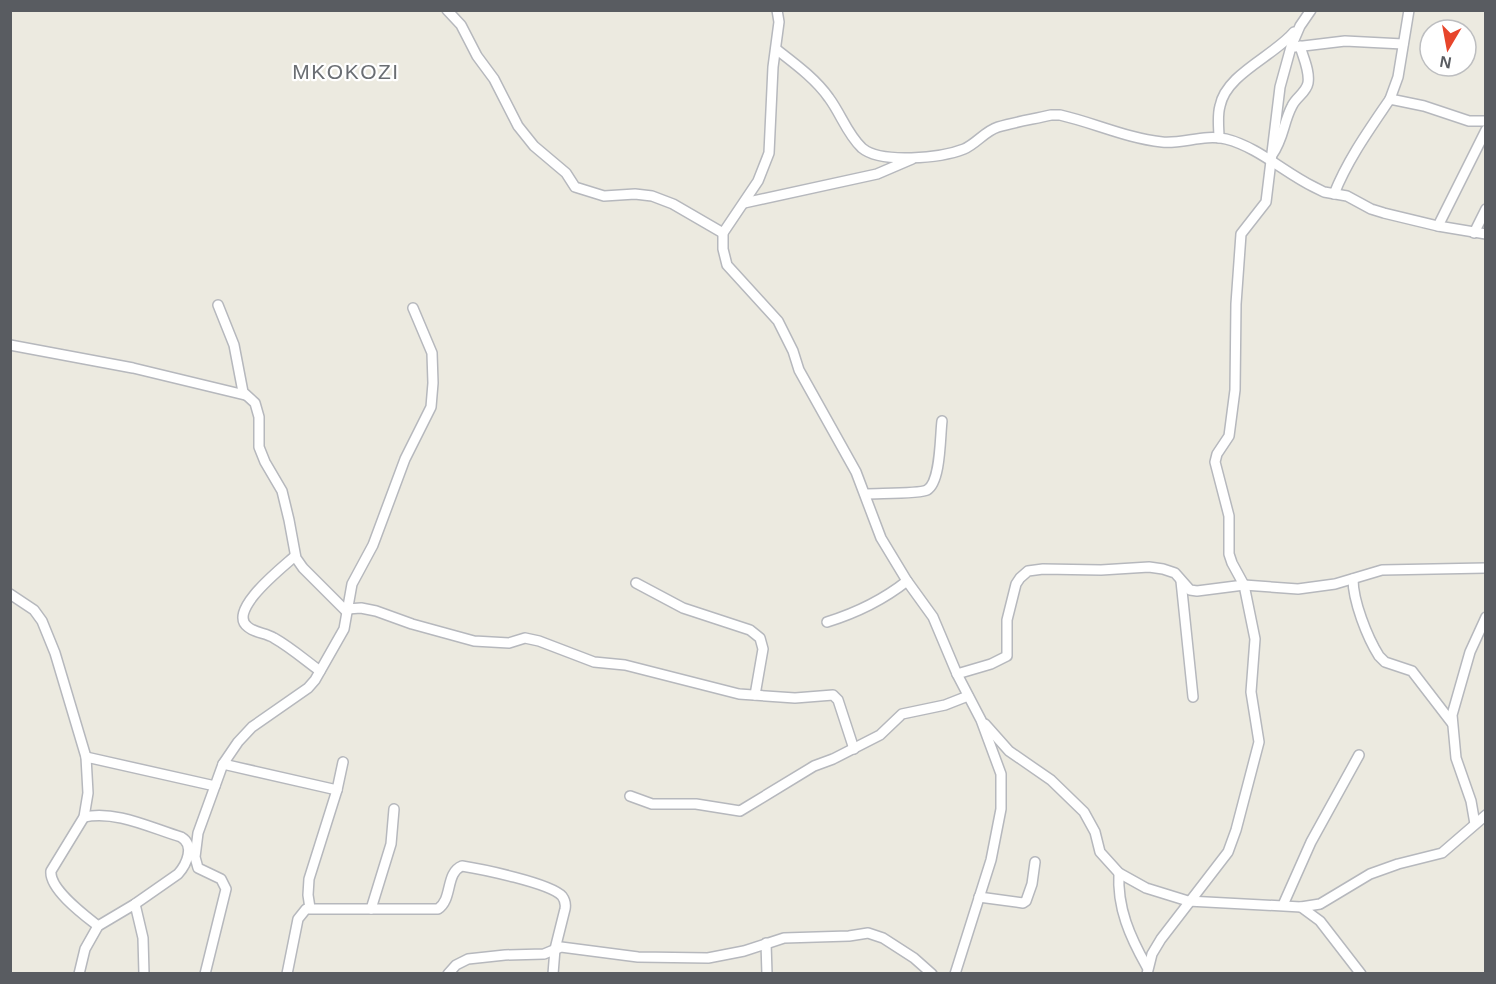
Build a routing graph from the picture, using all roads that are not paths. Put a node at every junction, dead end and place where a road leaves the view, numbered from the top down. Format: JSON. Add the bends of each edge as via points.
{"nodes":[{"id":1,"x":447,"y":10,"type":"edge"},
{"id":2,"x":777,"y":10,"type":"edge"},
{"id":3,"x":1311,"y":10,"type":"edge"},
{"id":4,"x":1409,"y":10,"type":"edge"},
{"id":5,"x":1300,"y":26,"type":"junction"},
{"id":6,"x":1403,"y":44,"type":"junction"},
{"id":7,"x":1295,"y":46,"type":"junction"},
{"id":8,"x":776,"y":49,"type":"junction"},
{"id":9,"x":1390,"y":99,"type":"junction"},
{"id":10,"x":1485,"y":121,"type":"edge"},
{"id":11,"x":1485,"y":130,"type":"edge"},
{"id":12,"x":1219,"y":138,"type":"junction"},
{"id":13,"x":914,"y":158,"type":"junction"},
{"id":14,"x":1271,"y":159,"type":"junction"},
{"id":15,"x":1334,"y":194,"type":"junction"},
{"id":16,"x":744,"y":204,"type":"junction"},
{"id":17,"x":1485,"y":209,"type":"edge"},
{"id":18,"x":1438,"y":226,"type":"junction"},
{"id":19,"x":723,"y":233,"type":"junction"},
{"id":20,"x":1474,"y":233,"type":"junction"},
{"id":21,"x":1485,"y":234,"type":"edge"},
{"id":22,"x":218,"y":305,"type":"dead end"},
{"id":23,"x":413,"y":308,"type":"dead end"},
{"id":24,"x":10,"y":345,"type":"edge"},
{"id":25,"x":245,"y":395,"type":"junction"},
{"id":26,"x":942,"y":421,"type":"dead end"},
{"id":27,"x":865,"y":494,"type":"junction"},
{"id":28,"x":295,"y":556,"type":"junction"},
{"id":29,"x":1484,"y":570,"type":"edge"},
{"id":30,"x":1353,"y":579,"type":"junction"},
{"id":31,"x":907,"y":580,"type":"junction"},
{"id":32,"x":1181,"y":581,"type":"junction"},
{"id":33,"x":636,"y":583,"type":"dead end"},
{"id":34,"x":1244,"y":585,"type":"junction"},
{"id":35,"x":10,"y":594,"type":"edge"},
{"id":36,"x":347,"y":611,"type":"junction"},
{"id":37,"x":1485,"y":617,"type":"edge"},
{"id":38,"x":827,"y":622,"type":"dead end"},
{"id":39,"x":320,"y":671,"type":"junction"},
{"id":40,"x":957,"y":674,"type":"junction"},
{"id":41,"x":755,"y":695,"type":"junction"},
{"id":42,"x":968,"y":696,"type":"junction"},
{"id":43,"x":1193,"y":697,"type":"dead end"},
{"id":44,"x":981,"y":720,"type":"junction"},
{"id":45,"x":1452,"y":723,"type":"junction"},
{"id":46,"x":854,"y":749,"type":"junction"},
{"id":47,"x":1359,"y":755,"type":"dead end"},
{"id":48,"x":86,"y":757,"type":"junction"},
{"id":49,"x":343,"y":762,"type":"dead end"},
{"id":50,"x":223,"y":764,"type":"junction"},
{"id":51,"x":215,"y":786,"type":"junction"},
{"id":52,"x":337,"y":790,"type":"junction"},
{"id":53,"x":630,"y":796,"type":"dead end"},
{"id":54,"x":394,"y":809,"type":"dead end"},
{"id":55,"x":1485,"y":815,"type":"edge"},
{"id":56,"x":84,"y":817,"type":"junction"},
{"id":57,"x":1475,"y":824,"type":"junction"},
{"id":58,"x":1035,"y":862,"type":"dead end"},
{"id":59,"x":1119,"y":873,"type":"junction"},
{"id":60,"x":979,"y":897,"type":"junction"},
{"id":61,"x":1188,"y":901,"type":"junction"},
{"id":62,"x":135,"y":904,"type":"junction"},
{"id":63,"x":1283,"y":905,"type":"junction"},
{"id":64,"x":310,"y":908,"type":"junction"},
{"id":65,"x":1301,"y":908,"type":"junction"},
{"id":66,"x":371,"y":909,"type":"junction"},
{"id":67,"x":98,"y":926,"type":"junction"},
{"id":68,"x":766,"y":943,"type":"junction"},
{"id":69,"x":555,"y":949,"type":"junction"},
{"id":70,"x":1147,"y":970,"type":"edge"},
{"id":71,"x":79,"y":974,"type":"edge"},
{"id":72,"x":144,"y":974,"type":"edge"},
{"id":73,"x":206,"y":974,"type":"edge"},
{"id":74,"x":286,"y":974,"type":"edge"},
{"id":75,"x":448,"y":974,"type":"edge"},
{"id":76,"x":553,"y":974,"type":"edge"},
{"id":77,"x":767,"y":974,"type":"edge"},
{"id":78,"x":932,"y":974,"type":"edge"},
{"id":79,"x":955,"y":974,"type":"edge"},
{"id":80,"x":1361,"y":974,"type":"edge"}],
"edges":[{"from":1,"to":19,"type":"street","via":[[459,22],[492,76],[515,122],[575,187],[604,196],[652,196]]},
{"from":2,"to":8,"type":"street"},
{"from":3,"to":5,"type":"street"},
{"from":4,"to":6,"type":"street"},
{"from":5,"to":7,"type":"street"},
{"from":5,"to":12,"type":"street","via":[[1229,88],[1219,108]]},
{"from":6,"to":7,"type":"street","via":[[1345,42]]},
{"from":6,"to":9,"type":"street"},
{"from":7,"to":14,"type":"street","via":[[1280,87]]},
{"from":7,"to":14,"type":"street","via":[[1308,82],[1291,107]]},
{"from":8,"to":13,"type":"street","via":[[826,94],[861,147],[878,156]]},
{"from":8,"to":16,"type":"street","via":[[769,153]]},
{"from":9,"to":10,"type":"street","via":[[1469,121]]},
{"from":9,"to":15,"type":"street","via":[[1341,175]]},
{"from":11,"to":18,"type":"street"},
{"from":12,"to":13,"type":"street","via":[[1169,143],[1137,139],[1052,115],[997,127],[964,149]]},
{"from":12,"to":14,"type":"street"},
{"from":13,"to":16,"type":"street","via":[[878,174]]},
{"from":14,"to":15,"type":"street","via":[[1302,181]]},
{"from":14,"to":34,"type":"street","via":[[1266,202],[1241,234],[1235,390],[1229,436],[1215,462],[1229,516],[1231,560]]},
{"from":15,"to":18,"type":"street","via":[[1377,211]]},
{"from":16,"to":19,"type":"street"},
{"from":17,"to":20,"type":"street"},
{"from":18,"to":20,"type":"street"},
{"from":19,"to":27,"type":"street","via":[[727,265],[778,321],[799,370]]},
{"from":20,"to":21,"type":"street"},
{"from":22,"to":25,"type":"street","via":[[234,345]]},
{"from":23,"to":36,"type":"street","via":[[432,352],[431,407],[407,454],[373,545],[352,584]]},
{"from":24,"to":25,"type":"street","via":[[133,368]]},
{"from":25,"to":28,"type":"street","via":[[255,403],[259,447],[282,491]]},
{"from":26,"to":27,"type":"street","via":[[936,477],[930,488]]},
{"from":27,"to":31,"type":"street","via":[[881,538]]},
{"from":28,"to":36,"type":"street"},
{"from":28,"to":39,"type":"street","via":[[249,599],[243,619],[249,628],[274,638]]},
{"from":29,"to":30,"type":"street","via":[[1382,570]]},
{"from":30,"to":34,"type":"street","via":[[1298,589]]},
{"from":30,"to":45,"type":"street","via":[[1356,603],[1379,656],[1412,671]]},
{"from":31,"to":38,"type":"street","via":[[892,593]]},
{"from":31,"to":40,"type":"street","via":[[933,617]]},
{"from":32,"to":34,"type":"street","via":[[1193,591]]},
{"from":32,"to":40,"type":"street","via":[[1173,572],[1149,567],[1028,571],[1016,584],[1006,626],[1007,656]]},
{"from":32,"to":43,"type":"street"},
{"from":33,"to":41,"type":"street","via":[[683,608],[750,630],[760,638],[764,649]]},
{"from":34,"to":61,"type":"street","via":[[1255,639],[1251,692],[1258,744],[1230,846]]},
{"from":35,"to":48,"type":"street","via":[[34,610],[42,621]]},
{"from":36,"to":39,"type":"street","via":[[344,629]]},
{"from":36,"to":41,"type":"street","via":[[375,611],[474,641],[509,643],[529,639],[594,662],[626,665]]},
{"from":37,"to":45,"type":"street","via":[[1470,652]]},
{"from":39,"to":50,"type":"street","via":[[308,688],[244,734]]},
{"from":40,"to":42,"type":"street"},
{"from":41,"to":46,"type":"street","via":[[834,696]]},
{"from":42,"to":44,"type":"street"},
{"from":42,"to":46,"type":"street","via":[[902,714],[882,733]]},
{"from":44,"to":59,"type":"street","via":[[1009,751],[1051,780],[1084,812],[1101,852]]},
{"from":44,"to":60,"type":"street","via":[[1001,774],[1002,790],[998,831]]},
{"from":45,"to":57,"type":"street","via":[[1458,767]]},
{"from":46,"to":53,"type":"street","via":[[814,766],[740,811],[696,804],[652,804]]},
{"from":47,"to":63,"type":"street","via":[[1306,850]]},
{"from":48,"to":51,"type":"street"},
{"from":48,"to":56,"type":"street","via":[[88,793]]},
{"from":49,"to":52,"type":"street"},
{"from":50,"to":51,"type":"street"},
{"from":50,"to":52,"type":"street"},
{"from":51,"to":73,"type":"street","via":[[198,833],[195,857],[200,870],[220,879],[225,889]]},
{"from":52,"to":64,"type":"street","via":[[309,879]]},
{"from":54,"to":66,"type":"street","via":[[391,844]]},
{"from":55,"to":57,"type":"street"},
{"from":56,"to":62,"type":"street","via":[[121,818],[186,840],[189,848],[185,866]]},
{"from":56,"to":67,"type":"street","via":[[51,876],[72,904]]},
{"from":57,"to":65,"type":"street","via":[[1442,853],[1378,870],[1320,904]]},
{"from":58,"to":60,"type":"street","via":[[1032,884],[1023,903]]},
{"from":59,"to":61,"type":"street","via":[[1146,888]]},
{"from":59,"to":70,"type":"street","via":[[1122,909]]},
{"from":60,"to":79,"type":"street"},
{"from":61,"to":63,"type":"street"},
{"from":61,"to":70,"type":"street","via":[[1152,954]]},
{"from":62,"to":67,"type":"street"},
{"from":62,"to":72,"type":"street","via":[[143,938]]},
{"from":63,"to":65,"type":"street"},
{"from":64,"to":66,"type":"street"},
{"from":64,"to":74,"type":"street","via":[[298,919]]},
{"from":65,"to":80,"type":"street","via":[[1320,921]]},
{"from":66,"to":69,"type":"street","via":[[438,909],[446,902],[458,867],[497,873],[562,896],[566,904]]},
{"from":67,"to":71,"type":"street","via":[[85,949]]},
{"from":68,"to":69,"type":"street","via":[[724,956],[690,959]]},
{"from":68,"to":77,"type":"street"},
{"from":68,"to":78,"type":"street","via":[[784,938],[873,933]]},
{"from":69,"to":75,"type":"street","via":[[544,954],[468,959]]},
{"from":69,"to":76,"type":"street"}]}
